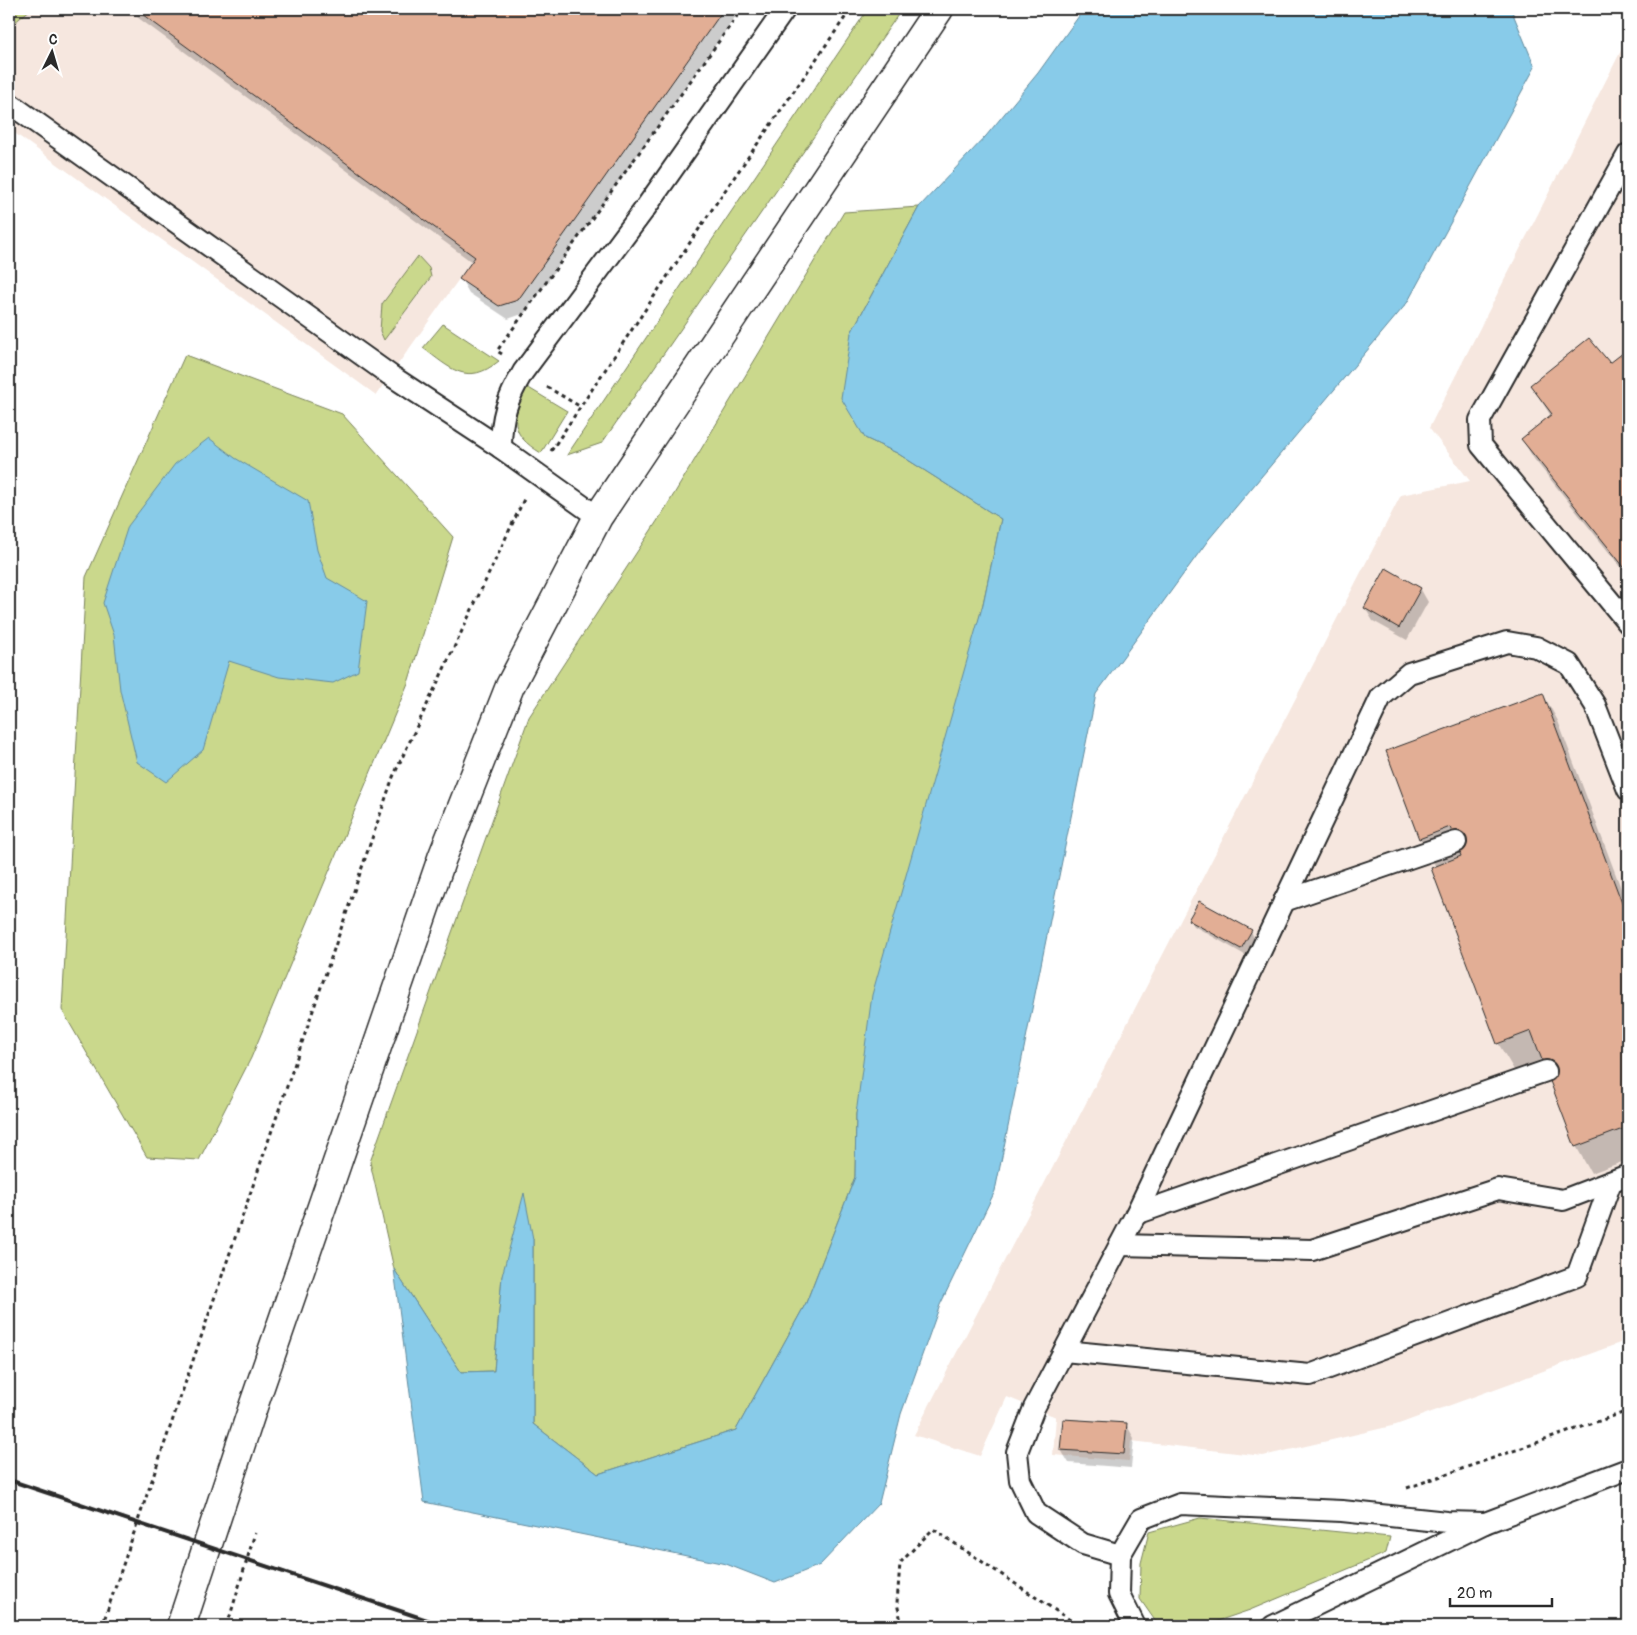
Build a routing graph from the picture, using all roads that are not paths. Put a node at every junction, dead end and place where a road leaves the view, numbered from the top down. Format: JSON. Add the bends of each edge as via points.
{"nodes":[{"id":1,"x":785,"y":9,"type":"edge"},
{"id":2,"x":939,"y":9,"type":"edge"},
{"id":3,"x":9,"y":103,"type":"edge"},
{"id":4,"x":1628,"y":154,"type":"edge"},
{"id":5,"x":502,"y":448,"type":"junction"},
{"id":6,"x":598,"y":517,"type":"junction"},
{"id":7,"x":1628,"y":622,"type":"edge"},
{"id":8,"x":1628,"y":790,"type":"edge"},
{"id":9,"x":1456,"y":842,"type":"dead end"},
{"id":10,"x":1284,"y":901,"type":"junction"},
{"id":11,"x":1546,"y":1070,"type":"dead end"},
{"id":12,"x":1620,"y":1179,"type":"edge"},
{"id":13,"x":1136,"y":1214,"type":"junction"},
{"id":14,"x":1120,"y":1244,"type":"junction"},
{"id":15,"x":1064,"y":1351,"type":"junction"},
{"id":16,"x":1628,"y":1469,"type":"edge"},
{"id":17,"x":1485,"y":1523,"type":"junction"},
{"id":18,"x":1120,"y":1555,"type":"junction"},
{"id":19,"x":181,"y":1626,"type":"edge"},
{"id":20,"x":1135,"y":1626,"type":"edge"},
{"id":21,"x":1273,"y":1626,"type":"edge"}],
"edges":[{"from":1,"to":5,"type":"lane","via":[[650,203],[524,372],[510,394],[503,417]]},
{"from":2,"to":6,"type":"main road"},
{"from":3,"to":5,"type":"lane","via":[[390,375]]},
{"from":4,"to":7,"type":"lane","via":[[1480,420],[1481,445]]},
{"from":5,"to":6,"type":"lane"},
{"from":6,"to":19,"type":"main road","via":[[510,686],[442,858]]},
{"from":8,"to":10,"type":"lane","via":[[1595,705],[1568,664],[1536,646],[1507,642],[1409,673],[1381,698]]},
{"from":9,"to":10,"type":"lane"},
{"from":10,"to":13,"type":"lane"},
{"from":11,"to":13,"type":"lane"},
{"from":12,"to":14,"type":"lane","via":[[1563,1200],[1498,1189],[1312,1250]]},
{"from":12,"to":15,"type":"lane","via":[[1577,1276],[1310,1375]]},
{"from":13,"to":14,"type":"lane"},
{"from":14,"to":15,"type":"lane"},
{"from":15,"to":18,"type":"lane","via":[[1034,1408],[1017,1452],[1020,1480],[1036,1513],[1083,1544]]},
{"from":16,"to":17,"type":"lane"},
{"from":17,"to":18,"type":"lane","via":[[1342,1511],[1180,1504],[1141,1519]]},
{"from":17,"to":21,"type":"lane"},
{"from":18,"to":20,"type":"lane","via":[[1119,1594]]}]}
